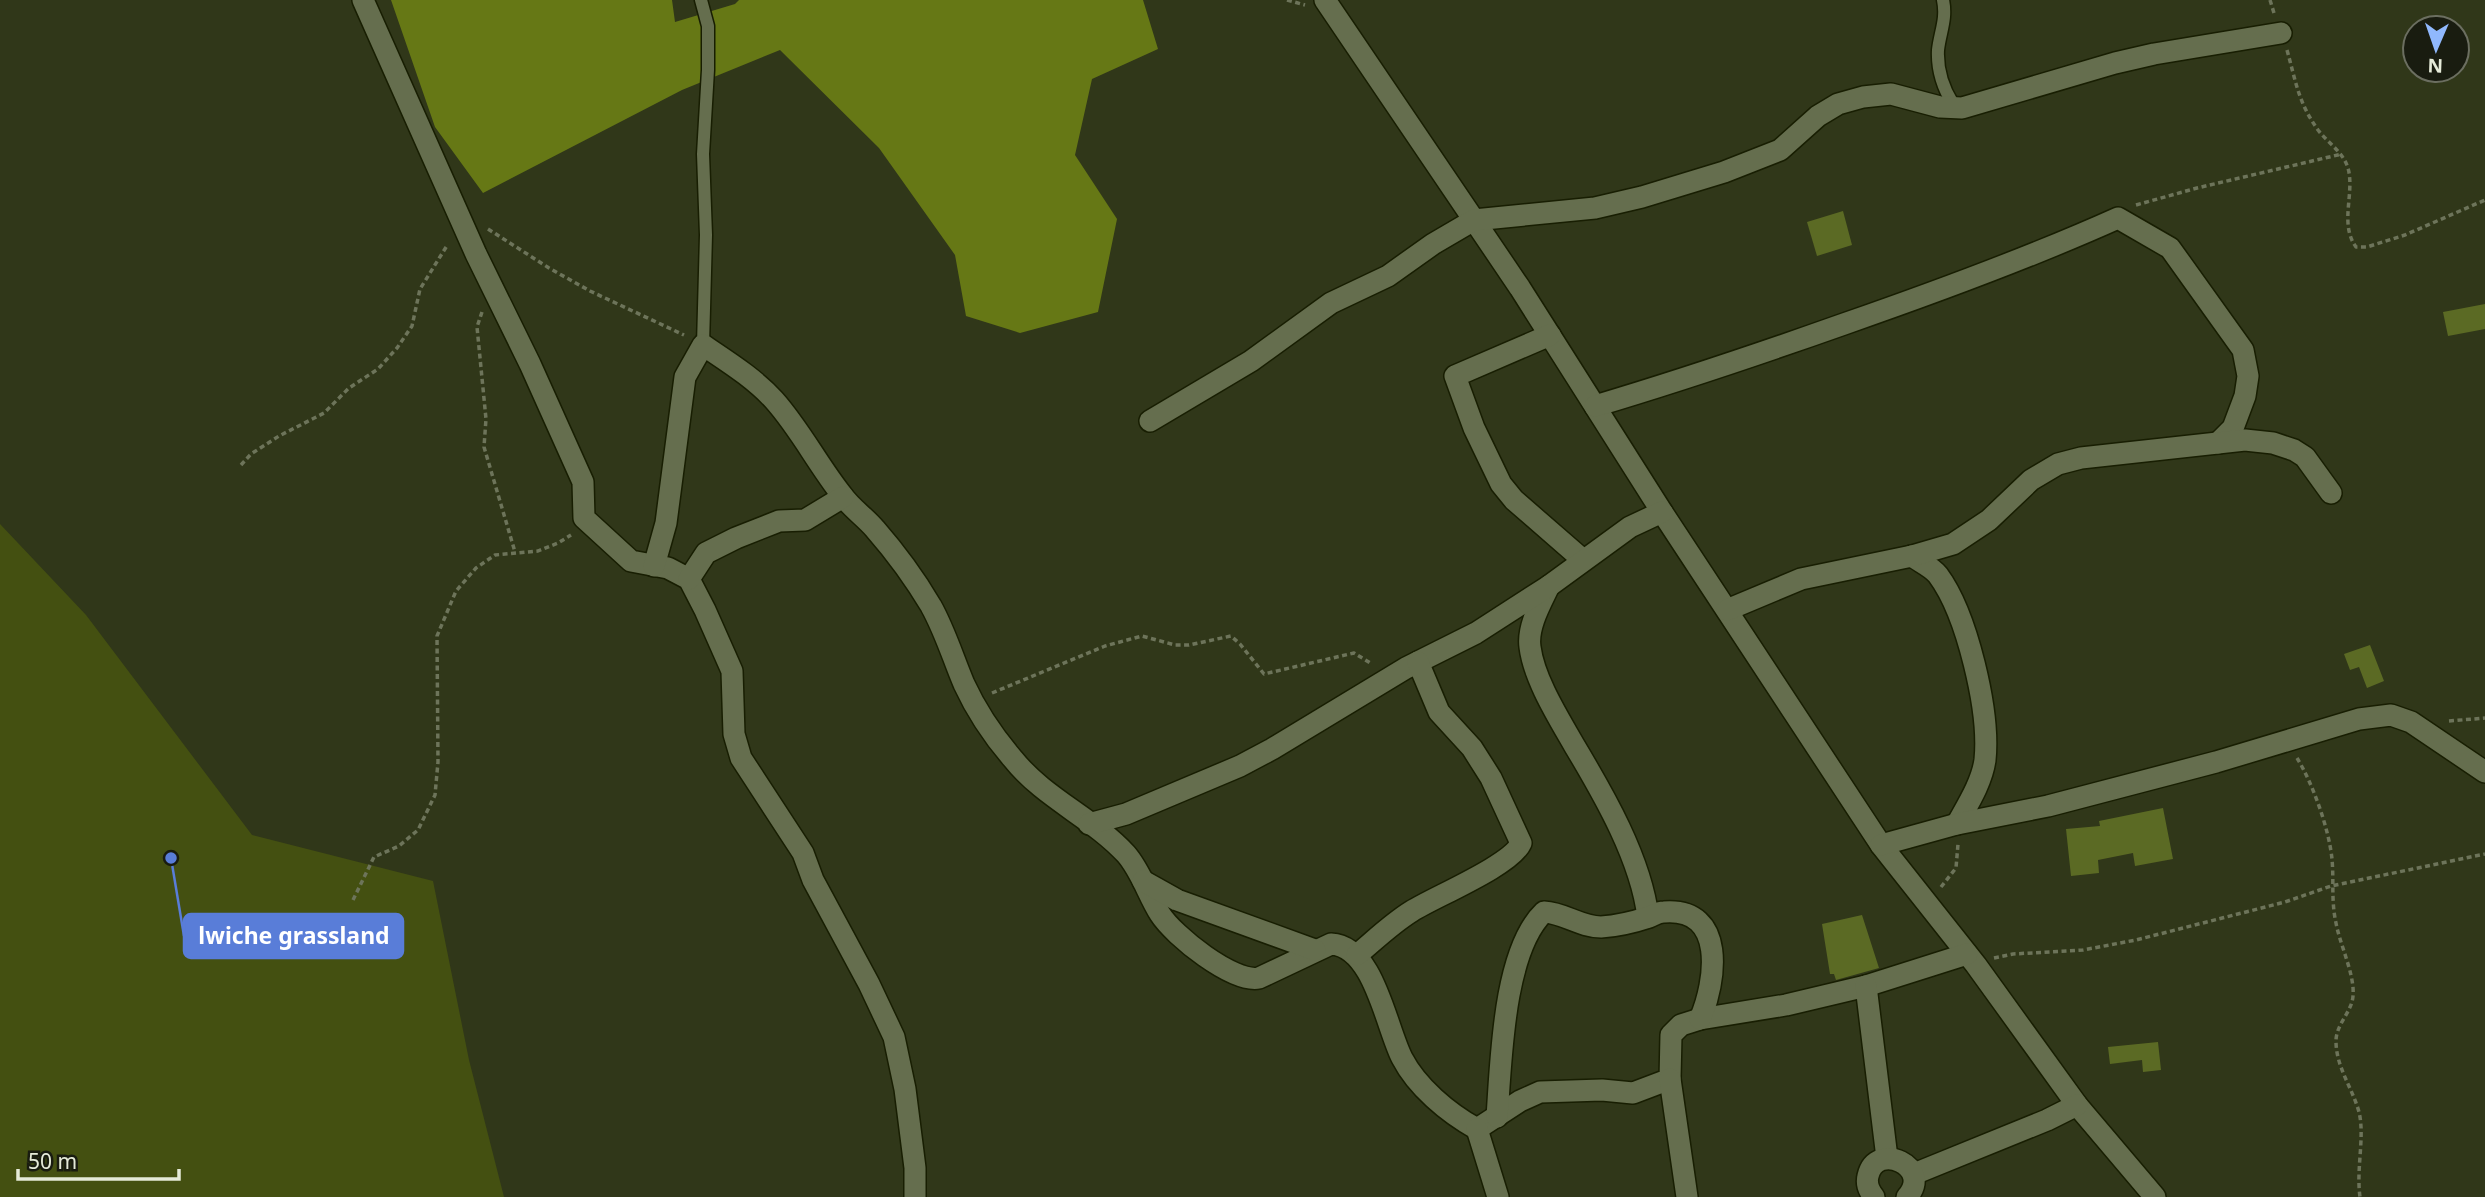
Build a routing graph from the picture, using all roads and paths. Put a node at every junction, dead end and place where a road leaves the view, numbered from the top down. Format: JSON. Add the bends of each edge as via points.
{"nodes":[{"id":1,"x":363,"y":0,"type":"edge"},
{"id":2,"x":701,"y":0,"type":"edge"},
{"id":3,"x":1325,"y":0,"type":"edge"},
{"id":4,"x":1943,"y":0,"type":"edge"},
{"id":5,"x":2270,"y":0,"type":"edge"},
{"id":6,"x":2281,"y":33,"type":"junction"},
{"id":7,"x":1962,"y":108,"type":"junction"},
{"id":8,"x":2342,"y":154,"type":"junction"},
{"id":9,"x":2485,"y":200,"type":"edge"},
{"id":10,"x":2118,"y":218,"type":"junction"},
{"id":11,"x":1474,"y":220,"type":"junction"},
{"id":12,"x":462,"y":221,"type":"junction"},
{"id":13,"x":486,"y":228,"type":"dead end"},
{"id":14,"x":489,"y":279,"type":"junction"},
{"id":15,"x":1550,"y":335,"type":"junction"},
{"id":16,"x":703,"y":345,"type":"junction"},
{"id":17,"x":1595,"y":406,"type":"junction"},
{"id":18,"x":1150,"y":421,"type":"dead end"},
{"id":19,"x":2218,"y":443,"type":"junction"},
{"id":20,"x":241,"y":465,"type":"dead end"},
{"id":21,"x":2331,"y":493,"type":"dead end"},
{"id":22,"x":843,"y":497,"type":"junction"},
{"id":23,"x":1662,"y":512,"type":"junction"},
{"id":24,"x":584,"y":518,"type":"junction"},
{"id":25,"x":515,"y":552,"type":"junction"},
{"id":26,"x":1912,"y":556,"type":"junction"},
{"id":27,"x":1583,"y":560,"type":"junction"},
{"id":28,"x":653,"y":566,"type":"junction"},
{"id":29,"x":689,"y":579,"type":"junction"},
{"id":30,"x":1549,"y":586,"type":"junction"},
{"id":31,"x":1727,"y":610,"type":"junction"},
{"id":32,"x":1412,"y":665,"type":"junction"},
{"id":33,"x":974,"y":701,"type":"junction"},
{"id":34,"x":2286,"y":739,"type":"junction"},
{"id":35,"x":2485,"y":772,"type":"edge"},
{"id":36,"x":1090,"y":824,"type":"junction"},
{"id":37,"x":1958,"y":824,"type":"junction"},
{"id":38,"x":1881,"y":845,"type":"junction"},
{"id":39,"x":2485,"y":853,"type":"edge"},
{"id":40,"x":1142,"y":880,"type":"junction"},
{"id":41,"x":2331,"y":886,"type":"junction"},
{"id":42,"x":353,"y":900,"type":"dead end"},
{"id":43,"x":1927,"y":901,"type":"junction"},
{"id":44,"x":1648,"y":917,"type":"junction"},
{"id":45,"x":1315,"y":950,"type":"junction"},
{"id":46,"x":1357,"y":955,"type":"junction"},
{"id":47,"x":1971,"y":960,"type":"junction"},
{"id":48,"x":1866,"y":986,"type":"junction"},
{"id":49,"x":1700,"y":1019,"type":"junction"},
{"id":50,"x":1670,"y":1079,"type":"junction"},
{"id":51,"x":2077,"y":1105,"type":"junction"},
{"id":52,"x":1497,"y":1117,"type":"junction"},
{"id":53,"x":1477,"y":1129,"type":"junction"},
{"id":54,"x":1887,"y":1158,"type":"junction"},
{"id":55,"x":1914,"y":1174,"type":"junction"},
{"id":56,"x":1868,"y":1196,"type":"edge"},
{"id":57,"x":915,"y":1197,"type":"edge"},
{"id":58,"x":1498,"y":1197,"type":"edge"},
{"id":59,"x":1687,"y":1197,"type":"edge"},
{"id":60,"x":1907,"y":1197,"type":"edge"},
{"id":61,"x":2155,"y":1197,"type":"edge"},
{"id":62,"x":2360,"y":1197,"type":"edge"}],
"edges":[{"from":1,"to":12,"type":"street"},
{"from":2,"to":16,"type":"lane","via":[[708,26]]},
{"from":3,"to":11,"type":"street"},
{"from":4,"to":7,"type":"lane","via":[[1946,14],[1938,51],[1940,76],[1952,104]]},
{"from":5,"to":6,"type":"path"},
{"from":6,"to":7,"type":"street","via":[[2115,63]]},
{"from":6,"to":8,"type":"path","via":[[2300,100]]},
{"from":7,"to":11,"type":"street","via":[[1891,94],[1863,97],[1818,116],[1780,150],[1713,176],[1595,208]]},
{"from":8,"to":9,"type":"path","via":[[2350,186],[2348,230],[2356,247],[2405,235]]},
{"from":8,"to":10,"type":"path","via":[[2129,207]]},
{"from":10,"to":17,"type":"street","via":[[1888,309]]},
{"from":10,"to":19,"type":"street","via":[[2170,248],[2243,350],[2248,376],[2245,396],[2233,428]]},
{"from":11,"to":15,"type":"street"},
{"from":11,"to":18,"type":"street","via":[[1388,276],[1331,303],[1251,361]]},
{"from":12,"to":14,"type":"street"},
{"from":12,"to":20,"type":"path","via":[[420,289],[412,326],[397,348],[324,413],[279,436]]},
{"from":13,"to":16,"type":"path","via":[[590,291]]},
{"from":14,"to":24,"type":"street","via":[[583,482]]},
{"from":14,"to":25,"type":"path","via":[[477,327],[486,419],[484,447]]},
{"from":15,"to":17,"type":"street"},
{"from":15,"to":27,"type":"street","via":[[1454,376],[1501,484]]},
{"from":16,"to":22,"type":"street","via":[[774,400]]},
{"from":16,"to":28,"type":"street","via":[[685,377],[666,523]]},
{"from":17,"to":23,"type":"street"},
{"from":19,"to":21,"type":"street","via":[[2245,440],[2294,450],[2305,457]]},
{"from":19,"to":26,"type":"street","via":[[2058,464],[2031,480],[1974,532],[1953,544]]},
{"from":22,"to":29,"type":"street","via":[[805,520],[779,521],[706,553]]},
{"from":22,"to":33,"type":"street","via":[[905,567],[946,635]]},
{"from":23,"to":27,"type":"street","via":[[1630,527]]},
{"from":23,"to":31,"type":"street"},
{"from":24,"to":25,"type":"path","via":[[575,532],[558,543],[538,551]]},
{"from":24,"to":28,"type":"street","via":[[631,561]]},
{"from":25,"to":42,"type":"path","via":[[495,555],[456,591],[437,636],[435,795],[418,830],[399,846],[374,857]]},
{"from":26,"to":31,"type":"street","via":[[1801,579]]},
{"from":26,"to":37,"type":"street","via":[[1937,573],[1959,617],[1986,722],[1985,762]]},
{"from":27,"to":30,"type":"street"},
{"from":28,"to":29,"type":"street"},
{"from":29,"to":57,"type":"street","via":[[732,671],[734,734],[741,758],[803,853],[894,1037],[905,1089]]},
{"from":30,"to":32,"type":"street","via":[[1476,633]]},
{"from":30,"to":44,"type":"street","via":[[1529,644],[1534,664],[1639,872]]},
{"from":31,"to":38,"type":"street"},
{"from":32,"to":33,"type":"path","via":[[1374,665],[1354,653],[1264,674],[1231,636],[1182,645],[1142,636],[1105,646]]},
{"from":32,"to":36,"type":"street","via":[[1240,766],[1126,814]]},
{"from":32,"to":46,"type":"street","via":[[1439,712],[1472,748],[1491,778],[1521,843],[1516,852],[1489,870],[1387,928]]},
{"from":33,"to":36,"type":"street","via":[[1013,761]]},
{"from":34,"to":35,"type":"street","via":[[2391,715],[2411,722]]},
{"from":34,"to":37,"type":"street","via":[[2048,806]]},
{"from":34,"to":41,"type":"path","via":[[2306,773],[2330,845]]},
{"from":36,"to":40,"type":"street","via":[[1127,856]]},
{"from":37,"to":38,"type":"street"},
{"from":37,"to":43,"type":"path","via":[[1956,868]]},
{"from":38,"to":43,"type":"street"},
{"from":39,"to":41,"type":"path"},
{"from":40,"to":45,"type":"street","via":[[1177,900]]},
{"from":40,"to":45,"type":"street","via":[[1161,915],[1183,940],[1245,977],[1259,978]]},
{"from":41,"to":47,"type":"path","via":[[2136,940],[2083,950]]},
{"from":41,"to":62,"type":"path","via":[[2338,936],[2352,984],[2353,997],[2336,1038],[2345,1082],[2359,1112]]},
{"from":43,"to":47,"type":"street"},
{"from":44,"to":49,"type":"street","via":[[1661,912],[1686,914],[1706,929],[1712,951],[1710,984]]},
{"from":44,"to":52,"type":"street","via":[[1590,927],[1555,912],[1544,912],[1538,918],[1525,942],[1510,991]]},
{"from":45,"to":46,"type":"street","via":[[1338,944]]},
{"from":46,"to":53,"type":"street","via":[[1373,981],[1403,1059],[1421,1085]]},
{"from":47,"to":48,"type":"street"},
{"from":47,"to":51,"type":"street"},
{"from":48,"to":49,"type":"street"},
{"from":48,"to":54,"type":"street"},
{"from":49,"to":50,"type":"street","via":[[1681,1025],[1671,1035]]},
{"from":50,"to":52,"type":"street","via":[[1633,1093],[1540,1092]]},
{"from":50,"to":59,"type":"street"},
{"from":51,"to":55,"type":"street"},
{"from":51,"to":61,"type":"street"},
{"from":52,"to":53,"type":"street"},
{"from":53,"to":58,"type":"street"},
{"from":54,"to":55,"type":"street","via":[[1906,1164]]},
{"from":54,"to":56,"type":"street","via":[[1869,1172]]},
{"from":55,"to":60,"type":"street"}]}
